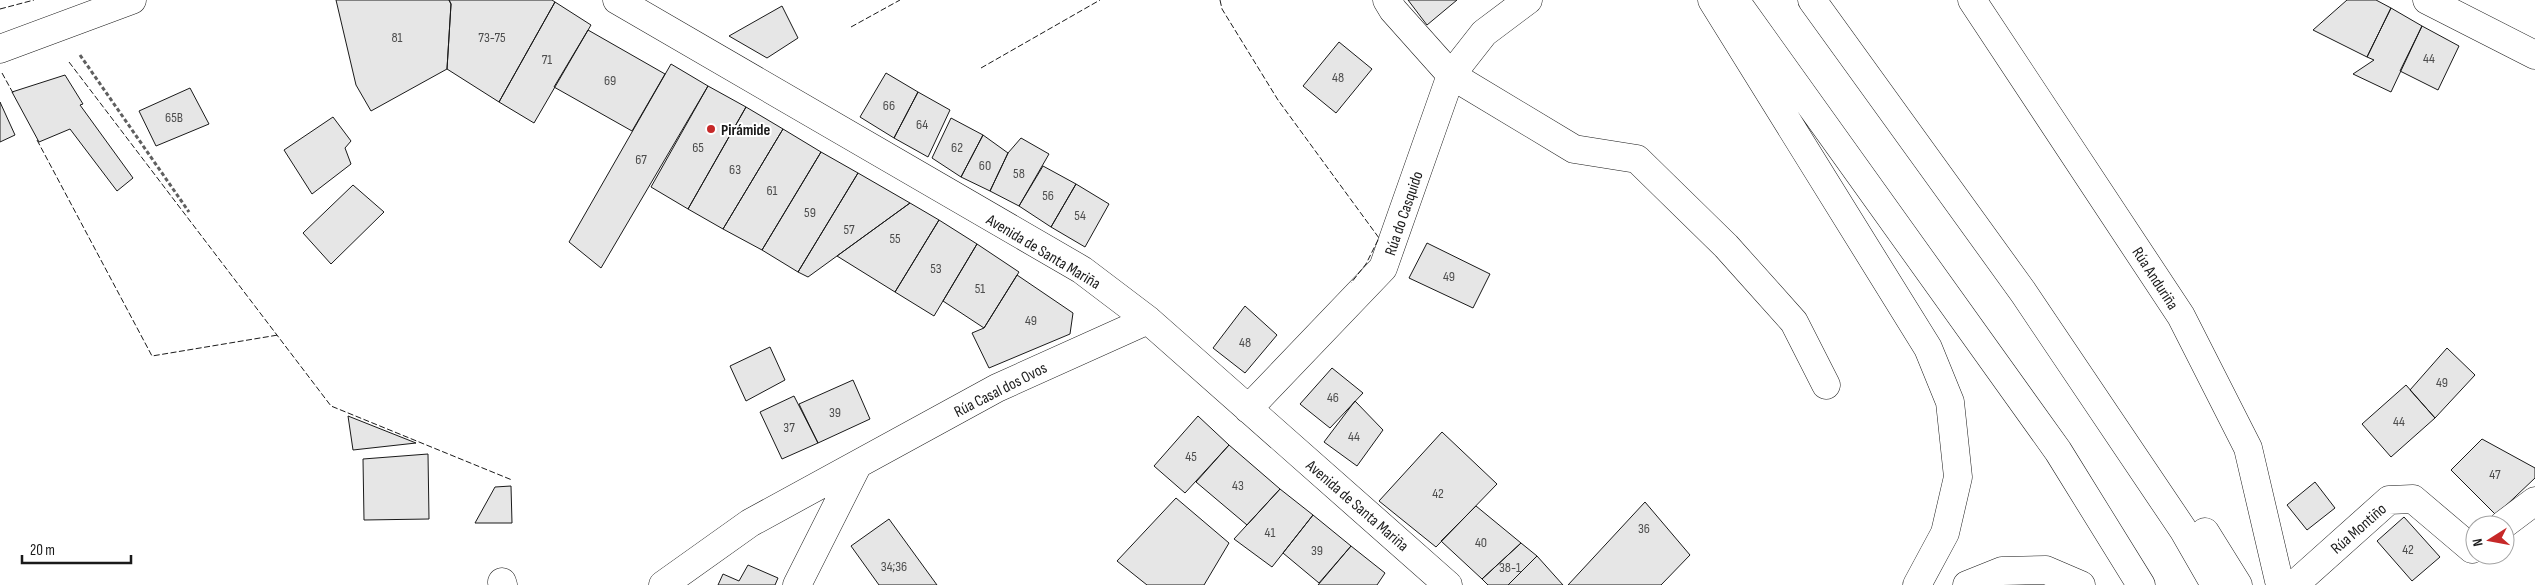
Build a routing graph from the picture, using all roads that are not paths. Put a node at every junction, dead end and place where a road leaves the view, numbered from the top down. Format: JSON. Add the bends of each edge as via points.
{"nodes":[{"id":1,"x":132,"y":0,"type":"edge"},
{"id":2,"x":617,"y":0,"type":"edge"},
{"id":3,"x":1387,"y":0,"type":"edge"},
{"id":4,"x":1528,"y":0,"type":"edge"},
{"id":5,"x":1712,"y":0,"type":"edge"},
{"id":6,"x":1735,"y":0,"type":"edge"},
{"id":7,"x":1812,"y":0,"type":"edge"},
{"id":8,"x":1972,"y":0,"type":"edge"},
{"id":9,"x":2427,"y":0,"type":"edge"},
{"id":10,"x":0,"y":49,"type":"edge"},
{"id":11,"x":2535,"y":54,"type":"edge"},
{"id":12,"x":1451,"y":75,"type":"junction"},
{"id":13,"x":2023,"y":292,"type":"junction"},
{"id":14,"x":1148,"y":320,"type":"junction"},
{"id":15,"x":1826,"y":385,"type":"dead end"},
{"id":16,"x":1248,"y":409,"type":"junction"},
{"id":17,"x":857,"y":466,"type":"junction"},
{"id":18,"x":2535,"y":500,"type":"edge"},
{"id":19,"x":2515,"y":516,"type":"edge"},
{"id":20,"x":2465,"y":543,"type":"edge"},
{"id":21,"x":664,"y":585,"type":"edge"},
{"id":22,"x":797,"y":585,"type":"edge"},
{"id":23,"x":1448,"y":585,"type":"edge"},
{"id":24,"x":1917,"y":585,"type":"edge"},
{"id":25,"x":1967,"y":585,"type":"edge"},
{"id":26,"x":2081,"y":585,"type":"edge"},
{"id":27,"x":2141,"y":585,"type":"edge"},
{"id":28,"x":2215,"y":585,"type":"edge"},
{"id":29,"x":2238,"y":585,"type":"edge"},
{"id":30,"x":2280,"y":585,"type":"edge"},
{"id":31,"x":2294,"y":585,"type":"edge"}],
"edges":[{"from":1,"to":10,"type":"main road"},
{"from":2,"to":14,"type":"main road","name":"Avenida de Santa Mariña","via":[[1082,270]]},
{"from":3,"to":12,"type":"main road"},
{"from":4,"to":12,"type":"main road","name":"Rúa do Casquido","via":[[1484,33]]},
{"from":5,"to":24,"type":"main road","via":[[1923,340],[1950,402],[1958,478],[1944,533]]},
{"from":6,"to":27,"type":"main road","via":[[2058,451]]},
{"from":7,"to":13,"type":"main road"},
{"from":8,"to":30,"type":"main road","name":"Rúa Anduriña","via":[[2181,316],[2248,448]]},
{"from":9,"to":11,"type":"main road"},
{"from":12,"to":15,"type":"main road","via":[[1574,149],[1637,159],[1726,246],[1794,322]]},
{"from":12,"to":16,"type":"main road","name":"Rúa do Casquido","via":[[1383,268]]},
{"from":13,"to":28,"type":"main road","via":[[2184,531]]},
{"from":13,"to":29,"type":"main road","via":[[2145,444],[2191,508]]},
{"from":14,"to":16,"type":"main road","name":"Avenida de Santa Mariña"},
{"from":14,"to":17,"type":"main road","name":"Rúa Casal dos Ovos","via":[[997,388]]},
{"from":16,"to":23,"type":"main road","name":"Avenida de Santa Mariña"},
{"from":17,"to":21,"type":"main road","name":"Rúa Casal dos Ovos","via":[[750,523]]},
{"from":17,"to":22,"type":"main road"},
{"from":18,"to":19,"type":"main road"},
{"from":20,"to":31,"type":"main road","name":"Rúa Montiño","via":[[2413,499],[2389,500]]},
{"from":25,"to":26,"type":"main road","via":[[2002,572],[2046,570]]}]}
